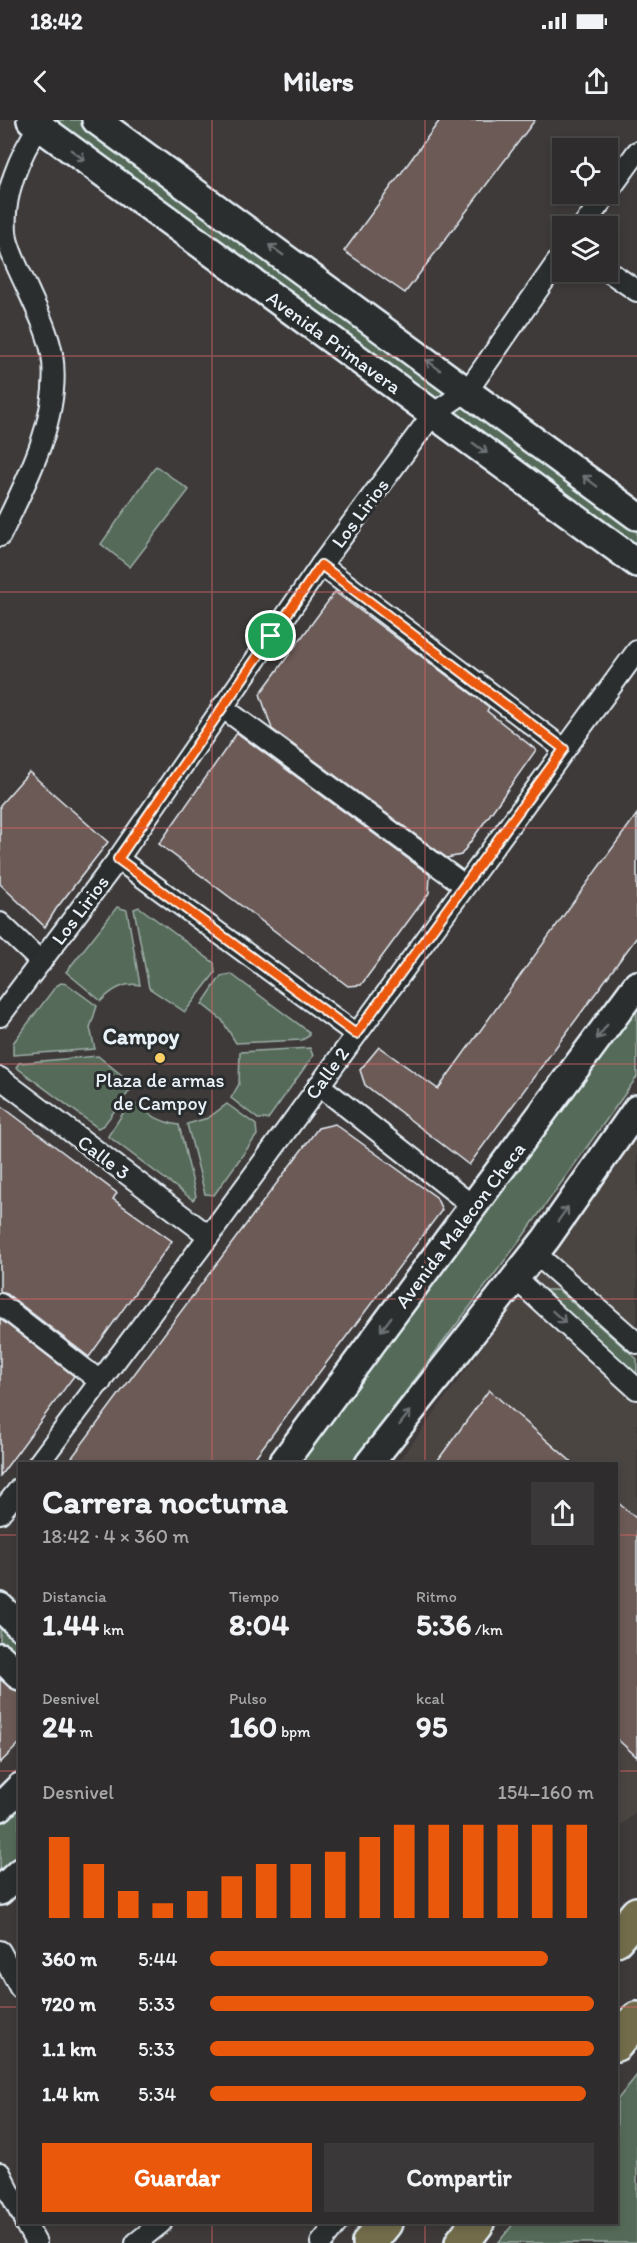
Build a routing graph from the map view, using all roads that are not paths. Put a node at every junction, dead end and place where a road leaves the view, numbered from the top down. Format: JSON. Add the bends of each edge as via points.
{"nodes":[{"id":1,"x":96,"y":120,"type":"edge"},
{"id":2,"x":38,"y":122,"type":"edge"},
{"id":3,"x":637,"y":152,"type":"edge"},
{"id":4,"x":618,"y":178,"type":"edge"},
{"id":5,"x":552,"y":269,"type":"edge"},
{"id":6,"x":618,"y":278,"type":"edge"},
{"id":7,"x":637,"y":291,"type":"edge"},
{"id":8,"x":468,"y":390,"type":"junction"},
{"id":9,"x":433,"y":414,"type":"junction"},
{"id":10,"x":637,"y":516,"type":"edge"},
{"id":11,"x":0,"y":536,"type":"edge"},
{"id":12,"x":637,"y":563,"type":"edge"},
{"id":13,"x":321,"y":565,"type":"junction"},
{"id":14,"x":637,"y":651,"type":"edge"},
{"id":15,"x":222,"y":707,"type":"junction"},
{"id":16,"x":564,"y":749,"type":"junction"},
{"id":17,"x":118,"y":859,"type":"junction"},
{"id":18,"x":464,"y":885,"type":"junction"},
{"id":19,"x":0,"y":923,"type":"edge"},
{"id":20,"x":41,"y":962,"type":"junction"},
{"id":21,"x":637,"y":985,"type":"edge"},
{"id":22,"x":0,"y":1016,"type":"edge"},
{"id":23,"x":356,"y":1034,"type":"junction"},
{"id":24,"x":0,"y":1078,"type":"edge"},
{"id":25,"x":319,"y":1084,"type":"junction"},
{"id":26,"x":637,"y":1109,"type":"edge"},
{"id":27,"x":474,"y":1207,"type":"junction"},
{"id":28,"x":209,"y":1236,"type":"junction"},
{"id":29,"x":535,"y":1253,"type":"junction"},
{"id":30,"x":515,"y":1278,"type":"junction"},
{"id":31,"x":0,"y":1304,"type":"edge"},
{"id":32,"x":637,"y":1343,"type":"edge"},
{"id":33,"x":101,"y":1382,"type":"junction"},
{"id":34,"x":637,"y":1389,"type":"edge"},
{"id":35,"x":40,"y":1462,"type":"edge"},
{"id":36,"x":283,"y":1462,"type":"edge"},
{"id":37,"x":371,"y":1462,"type":"edge"},
{"id":38,"x":18,"y":1490,"type":"edge"},
{"id":39,"x":0,"y":1513,"type":"edge"},
{"id":40,"x":0,"y":1607,"type":"edge"},
{"id":41,"x":18,"y":1624,"type":"edge"},
{"id":42,"x":0,"y":1657,"type":"edge"},
{"id":43,"x":18,"y":1674,"type":"edge"},
{"id":44,"x":18,"y":1789,"type":"edge"},
{"id":45,"x":0,"y":1807,"type":"edge"},
{"id":46,"x":18,"y":1874,"type":"edge"},
{"id":47,"x":0,"y":1891,"type":"edge"},
{"id":48,"x":637,"y":1914,"type":"edge"},
{"id":49,"x":618,"y":1937,"type":"edge"},
{"id":50,"x":0,"y":1951,"type":"edge"},
{"id":51,"x":18,"y":1984,"type":"edge"},
{"id":52,"x":637,"y":2019,"type":"edge"},
{"id":53,"x":618,"y":2042,"type":"edge"},
{"id":54,"x":0,"y":2174,"type":"edge"},
{"id":55,"x":18,"y":2208,"type":"edge"},
{"id":56,"x":26,"y":2224,"type":"edge"},
{"id":57,"x":385,"y":2224,"type":"edge"},
{"id":58,"x":476,"y":2224,"type":"edge"},
{"id":59,"x":36,"y":2243,"type":"edge"},
{"id":60,"x":369,"y":2243,"type":"edge"},
{"id":61,"x":462,"y":2243,"type":"edge"}],
"edges":[{"from":8,"to":1,"type":"street","name":"Avenida Primavera","one_way":true},
{"from":2,"to":9,"type":"street","name":"Avenida Primavera","one_way":true},
{"from":2,"to":11,"type":"street","via":[[14,172],[6,208],[8,240],[49,345],[54,385],[33,461]]},
{"from":3,"to":4,"type":"street"},
{"from":5,"to":8,"type":"street","name":"Los Lirios"},
{"from":6,"to":7,"type":"street"},
{"from":8,"to":9,"type":"street","name":"Los Lirios"},
{"from":10,"to":8,"type":"street","name":"Avenida Primavera","one_way":true},
{"from":9,"to":12,"type":"street","name":"Avenida Primavera","one_way":true},
{"from":9,"to":13,"type":"street","name":"Los Lirios"},
{"from":13,"to":15,"type":"street","name":"Los Lirios"},
{"from":13,"to":16,"type":"street"},
{"from":14,"to":16,"type":"street","name":"Calle 2"},
{"from":15,"to":17,"type":"street","name":"Los Lirios"},
{"from":15,"to":18,"type":"street"},
{"from":16,"to":18,"type":"street","name":"Calle 2"},
{"from":17,"to":20,"type":"street","name":"Los Lirios"},
{"from":17,"to":23,"type":"street"},
{"from":18,"to":23,"type":"street","name":"Calle 2"},
{"from":19,"to":20,"type":"street"},
{"from":20,"to":22,"type":"street","name":"Los Lirios"},
{"from":21,"to":27,"type":"street","name":"Avenida Malecon Checa","one_way":true},
{"from":23,"to":25,"type":"street","name":"Calle 2"},
{"from":24,"to":28,"type":"street","name":"Calle 3"},
{"from":25,"to":27,"type":"street"},
{"from":25,"to":28,"type":"street","name":"Calle 2"},
{"from":29,"to":26,"type":"street","one_way":true},
{"from":27,"to":36,"type":"street","name":"Avenida Malecon Checa","one_way":true},
{"from":28,"to":33,"type":"street","name":"Calle 2"},
{"from":29,"to":30,"type":"street"},
{"from":29,"to":32,"type":"street"},
{"from":30,"to":34,"type":"street","one_way":true},
{"from":37,"to":30,"type":"street","one_way":true},
{"from":31,"to":33,"type":"street"},
{"from":33,"to":35,"type":"street","name":"Calle 2"},
{"from":38,"to":39,"type":"street"},
{"from":40,"to":41,"type":"street"},
{"from":42,"to":43,"type":"street"},
{"from":44,"to":45,"type":"street"},
{"from":46,"to":47,"type":"street"},
{"from":48,"to":49,"type":"highway"},
{"from":50,"to":51,"type":"street"},
{"from":52,"to":53,"type":"highway"},
{"from":54,"to":55,"type":"street"},
{"from":56,"to":59,"type":"street"},
{"from":57,"to":60,"type":"highway"},
{"from":58,"to":61,"type":"highway"}]}
